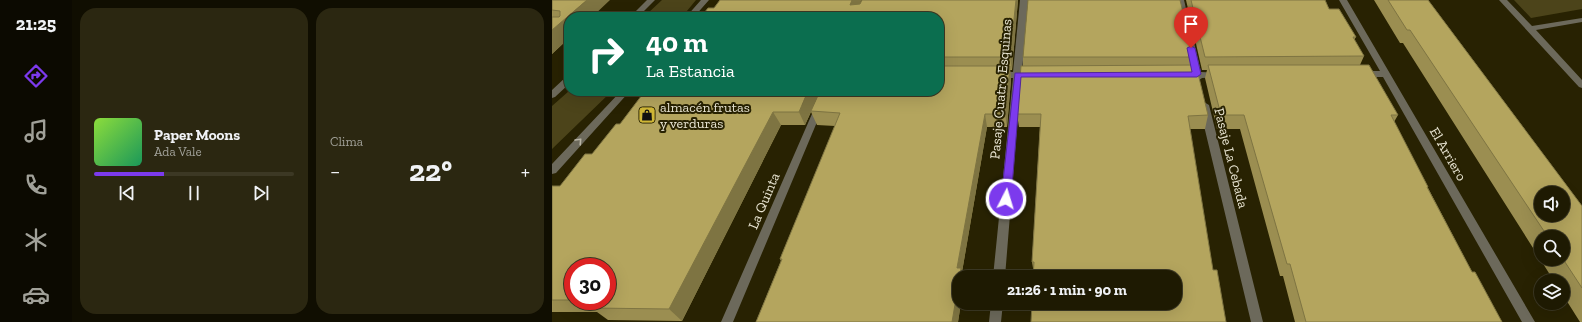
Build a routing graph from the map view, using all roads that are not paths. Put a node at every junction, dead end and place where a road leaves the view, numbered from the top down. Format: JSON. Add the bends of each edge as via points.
{"nodes":[{"id":1,"x":651,"y":0,"type":"edge"},
{"id":2,"x":705,"y":0,"type":"edge"},
{"id":3,"x":1024,"y":0,"type":"edge"},
{"id":4,"x":1180,"y":0,"type":"edge"},
{"id":5,"x":1343,"y":0,"type":"edge"},
{"id":6,"x":1503,"y":0,"type":"edge"},
{"id":7,"x":639,"y":12,"type":"edge"},
{"id":8,"x":694,"y":12,"type":"edge"},
{"id":9,"x":1582,"y":20,"type":"edge"},
{"id":10,"x":1530,"y":29,"type":"junction"},
{"id":11,"x":1197,"y":74,"type":"junction"},
{"id":12,"x":1228,"y":74,"type":"edge"},
{"id":13,"x":1354,"y":74,"type":"edge"},
{"id":14,"x":1385,"y":74,"type":"junction"},
{"id":15,"x":986,"y":75,"type":"edge"},
{"id":16,"x":1017,"y":75,"type":"junction"},
{"id":17,"x":1041,"y":75,"type":"edge"},
{"id":18,"x":1174,"y":75,"type":"edge"},
{"id":19,"x":564,"y":84,"type":"edge"},
{"id":20,"x":1582,"y":85,"type":"edge"},
{"id":21,"x":552,"y":95,"type":"edge"},
{"id":22,"x":621,"y":96,"type":"edge"},
{"id":23,"x":824,"y":96,"type":"edge"},
{"id":24,"x":552,"y":170,"type":"edge"},
{"id":25,"x":1000,"y":270,"type":"edge"},
{"id":26,"x":996,"y":310,"type":"edge"},
{"id":27,"x":727,"y":322,"type":"edge"},
{"id":28,"x":995,"y":322,"type":"edge"},
{"id":29,"x":1257,"y":322,"type":"edge"},
{"id":30,"x":1529,"y":322,"type":"edge"}],
"edges":[{"from":1,"to":7,"type":"street"},
{"from":2,"to":8,"type":"street"},
{"from":3,"to":16,"type":"street","name":"Pasaje Cuatro Esquinas"},
{"from":4,"to":11,"type":"street","name":"Pasaje La Cebada"},
{"from":5,"to":14,"type":"street","name":"El Arriero"},
{"from":6,"to":10,"type":"street"},
{"from":9,"to":10,"type":"street"},
{"from":10,"to":20,"type":"street"},
{"from":11,"to":12,"type":"street"},
{"from":11,"to":18,"type":"street"},
{"from":11,"to":29,"type":"street","name":"Pasaje La Cebada"},
{"from":13,"to":14,"type":"street"},
{"from":14,"to":30,"type":"street","name":"El Arriero"},
{"from":15,"to":16,"type":"street"},
{"from":16,"to":17,"type":"street"},
{"from":16,"to":25,"type":"street","name":"Pasaje Cuatro Esquinas"},
{"from":19,"to":21,"type":"street"},
{"from":24,"to":22,"type":"street","one_way":true},
{"from":23,"to":27,"type":"street","name":"La Quinta"},
{"from":26,"to":28,"type":"street"}]}
